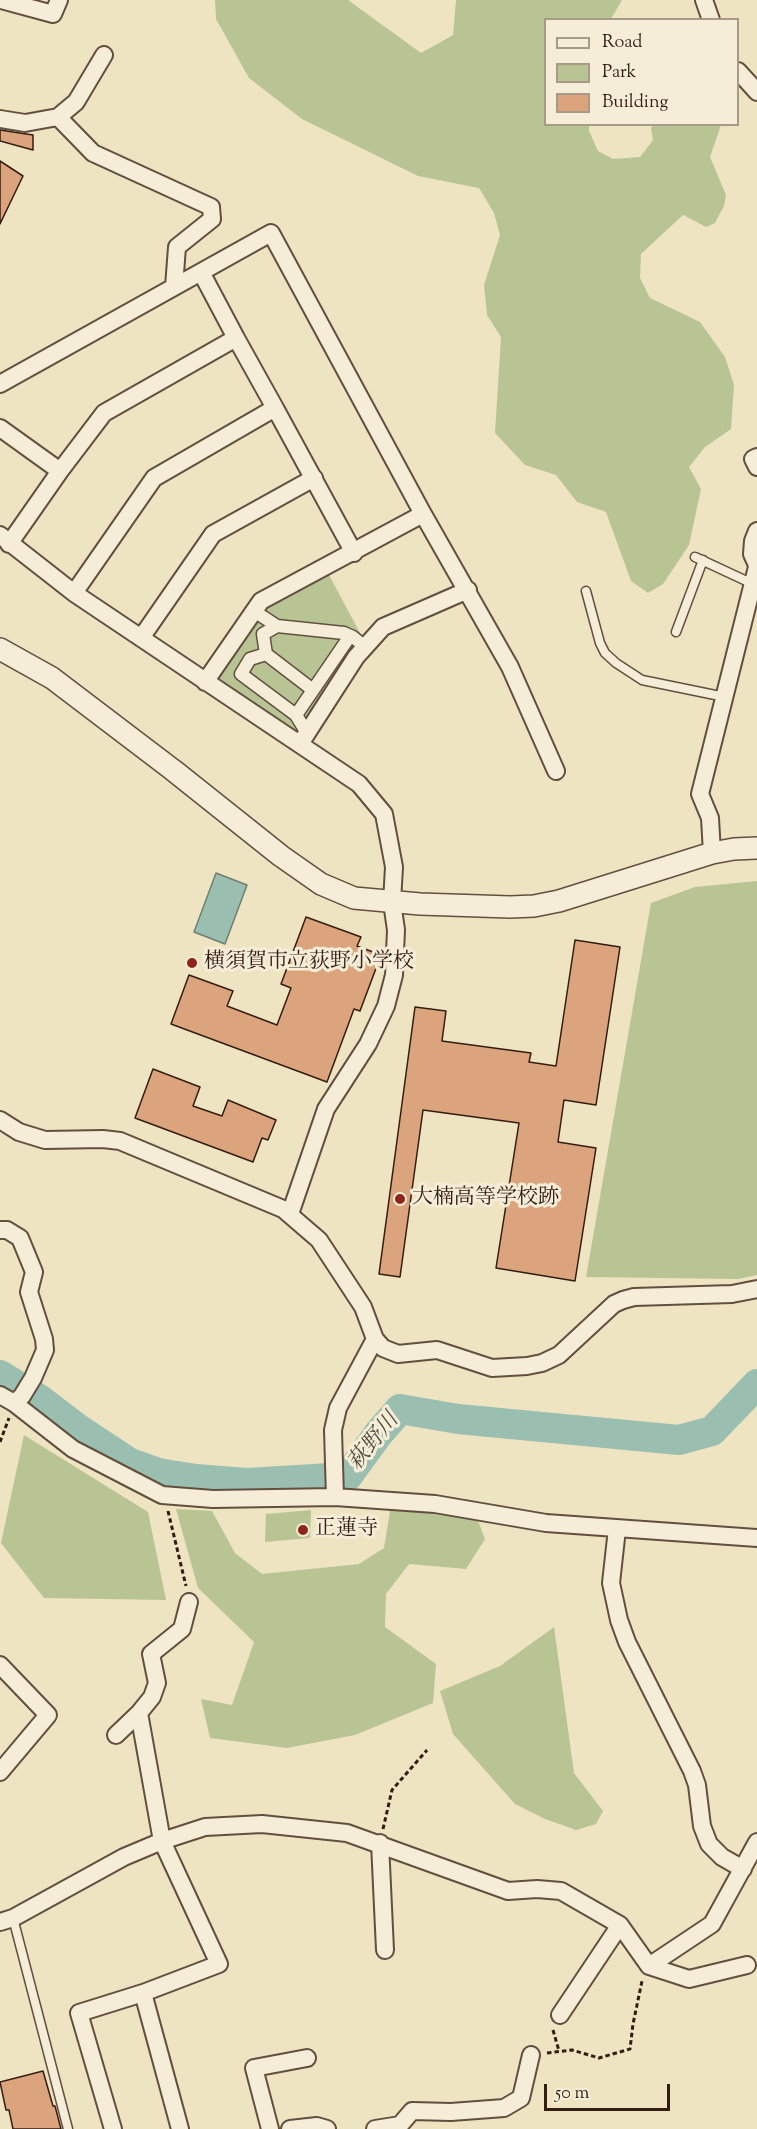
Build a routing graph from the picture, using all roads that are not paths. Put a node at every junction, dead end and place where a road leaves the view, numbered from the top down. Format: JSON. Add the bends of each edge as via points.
{"nodes":[{"id":1,"x":1,"y":0,"type":"edge"},
{"id":2,"x":59,"y":0,"type":"edge"},
{"id":3,"x":704,"y":0,"type":"edge"},
{"id":4,"x":710,"y":18,"type":"edge"},
{"id":5,"x":104,"y":55,"type":"dead end"},
{"id":6,"x":739,"y":72,"type":"edge"},
{"id":7,"x":757,"y":92,"type":"edge"},
{"id":8,"x":58,"y":117,"type":"junction"},
{"id":9,"x":0,"y":119,"type":"edge"},
{"id":10,"x":201,"y":272,"type":"junction"},
{"id":11,"x":174,"y":288,"type":"junction"},
{"id":12,"x":236,"y":338,"type":"junction"},
{"id":13,"x":0,"y":384,"type":"edge"},
{"id":14,"x":274,"y":408,"type":"junction"},
{"id":15,"x":0,"y":428,"type":"edge"},
{"id":16,"x":757,"y":457,"type":"edge"},
{"id":17,"x":757,"y":467,"type":"edge"},
{"id":18,"x":60,"y":471,"type":"junction"},
{"id":19,"x":314,"y":478,"type":"junction"},
{"id":20,"x":423,"y":514,"type":"junction"},
{"id":21,"x":757,"y":531,"type":"edge"},
{"id":22,"x":5,"y":540,"type":"edge"},
{"id":23,"x":354,"y":553,"type":"junction"},
{"id":24,"x":757,"y":566,"type":"edge"},
{"id":25,"x":753,"y":584,"type":"junction"},
{"id":26,"x":468,"y":590,"type":"junction"},
{"id":27,"x":586,"y":591,"type":"dead end"},
{"id":28,"x":74,"y":593,"type":"junction"},
{"id":29,"x":254,"y":611,"type":"junction"},
{"id":30,"x":277,"y":626,"type":"junction"},
{"id":31,"x":676,"y":632,"type":"dead end"},
{"id":32,"x":350,"y":636,"type":"junction"},
{"id":33,"x":141,"y":638,"type":"junction"},
{"id":34,"x":365,"y":647,"type":"junction"},
{"id":35,"x":0,"y":649,"type":"edge"},
{"id":36,"x":266,"y":654,"type":"junction"},
{"id":37,"x":205,"y":682,"type":"junction"},
{"id":38,"x":313,"y":690,"type":"junction"},
{"id":39,"x":724,"y":697,"type":"junction"},
{"id":40,"x":296,"y":715,"type":"junction"},
{"id":41,"x":303,"y":739,"type":"junction"},
{"id":42,"x":556,"y":771,"type":"dead end"},
{"id":43,"x":757,"y":849,"type":"edge"},
{"id":44,"x":712,"y":853,"type":"junction"},
{"id":45,"x":392,"y":902,"type":"junction"},
{"id":46,"x":0,"y":1120,"type":"edge"},
{"id":47,"x":290,"y":1215,"type":"junction"},
{"id":48,"x":0,"y":1230,"type":"edge"},
{"id":49,"x":757,"y":1289,"type":"edge"},
{"id":50,"x":375,"y":1339,"type":"junction"},
{"id":51,"x":12,"y":1398,"type":"edge"},
{"id":52,"x":335,"y":1497,"type":"junction"},
{"id":53,"x":617,"y":1529,"type":"junction"},
{"id":54,"x":757,"y":1538,"type":"edge"},
{"id":55,"x":189,"y":1602,"type":"road end"},
{"id":56,"x":0,"y":1665,"type":"edge"},
{"id":57,"x":139,"y":1713,"type":"junction"},
{"id":58,"x":116,"y":1735,"type":"dead end"},
{"id":59,"x":0,"y":1772,"type":"edge"},
{"id":60,"x":162,"y":1841,"type":"junction"},
{"id":61,"x":757,"y":1842,"type":"edge"},
{"id":62,"x":380,"y":1843,"type":"junction"},
{"id":63,"x":743,"y":1869,"type":"junction"},
{"id":64,"x":7,"y":1920,"type":"edge"},
{"id":65,"x":620,"y":1925,"type":"junction"},
{"id":66,"x":385,"y":1950,"type":"dead end"},
{"id":67,"x":752,"y":1964,"type":"edge"},
{"id":68,"x":649,"y":1966,"type":"junction"},
{"id":69,"x":143,"y":1993,"type":"junction"},
{"id":70,"x":560,"y":2015,"type":"road end"},
{"id":71,"x":531,"y":2055,"type":"road end"},
{"id":72,"x":307,"y":2058,"type":"dead end"},
{"id":73,"x":68,"y":2129,"type":"edge"},
{"id":74,"x":113,"y":2129,"type":"edge"},
{"id":75,"x":180,"y":2129,"type":"edge"},
{"id":76,"x":270,"y":2129,"type":"edge"},
{"id":77,"x":290,"y":2129,"type":"edge"},
{"id":78,"x":327,"y":2129,"type":"edge"},
{"id":79,"x":375,"y":2129,"type":"edge"}],
"edges":[{"from":1,"to":2,"type":"street","via":[[53,14]]},
{"from":3,"to":4,"type":"street"},
{"from":5,"to":8,"type":"street","via":[[76,102]]},
{"from":6,"to":7,"type":"street"},
{"from":8,"to":9,"type":"street","via":[[25,123]]},
{"from":8,"to":11,"type":"street","via":[[93,153],[211,207],[212,219],[177,247]]},
{"from":10,"to":11,"type":"street"},
{"from":10,"to":12,"type":"street"},
{"from":10,"to":20,"type":"street","via":[[271,233]]},
{"from":11,"to":13,"type":"street"},
{"from":12,"to":14,"type":"street"},
{"from":12,"to":18,"type":"street","via":[[104,413]]},
{"from":14,"to":19,"type":"street"},
{"from":14,"to":28,"type":"street","via":[[154,478]]},
{"from":15,"to":18,"type":"street"},
{"from":16,"to":17,"type":"street","via":[[753,459]]},
{"from":18,"to":22,"type":"street"},
{"from":19,"to":23,"type":"street"},
{"from":19,"to":33,"type":"street","via":[[213,534]]},
{"from":20,"to":23,"type":"street"},
{"from":20,"to":26,"type":"street"},
{"from":21,"to":24,"type":"street","via":[[752,554]]},
{"from":22,"to":28,"type":"street"},
{"from":23,"to":29,"type":"street","via":[[261,601]]},
{"from":24,"to":25,"type":"street"},
{"from":25,"to":31,"type":"lane","via":[[699,559]]},
{"from":25,"to":39,"type":"street"},
{"from":26,"to":34,"type":"street","via":[[383,627]]},
{"from":26,"to":42,"type":"street","via":[[510,667]]},
{"from":27,"to":39,"type":"lane","via":[[600,643],[616,663],[642,680]]},
{"from":28,"to":33,"type":"street"},
{"from":29,"to":30,"type":"street"},
{"from":29,"to":37,"type":"street"},
{"from":30,"to":32,"type":"street"},
{"from":30,"to":36,"type":"street","via":[[263,634]]},
{"from":32,"to":34,"type":"street"},
{"from":32,"to":38,"type":"street"},
{"from":33,"to":37,"type":"street"},
{"from":34,"to":41,"type":"street"},
{"from":35,"to":45,"type":"street","via":[[52,678],[321,884],[354,898]]},
{"from":36,"to":38,"type":"street"},
{"from":36,"to":40,"type":"street","via":[[250,659],[241,674]]},
{"from":37,"to":41,"type":"street"},
{"from":38,"to":40,"type":"street"},
{"from":39,"to":44,"type":"street","via":[[700,794],[710,818]]},
{"from":40,"to":41,"type":"street"},
{"from":41,"to":45,"type":"street","via":[[359,784],[384,814],[394,867]]},
{"from":43,"to":44,"type":"street"},
{"from":44,"to":45,"type":"street","via":[[534,906]]},
{"from":45,"to":47,"type":"street","via":[[396,930],[394,975],[386,1006],[368,1044],[326,1109]]},
{"from":46,"to":47,"type":"street","via":[[19,1132],[45,1140],[120,1141]]},
{"from":47,"to":50,"type":"street","via":[[319,1240],[363,1307]]},
{"from":48,"to":51,"type":"street","via":[[20,1238],[34,1272],[29,1292],[45,1350],[33,1378]]},
{"from":49,"to":50,"type":"street","via":[[623,1300],[559,1355],[527,1366],[492,1368],[437,1350],[398,1354],[383,1348]]},
{"from":50,"to":52,"type":"street","via":[[338,1408],[333,1430]]},
{"from":51,"to":52,"type":"street","via":[[73,1449],[162,1495],[213,1499]]},
{"from":52,"to":53,"type":"street","via":[[435,1504],[546,1523]]},
{"from":53,"to":54,"type":"street"},
{"from":53,"to":63,"type":"street","via":[[611,1583],[627,1642],[693,1771],[709,1844]]},
{"from":55,"to":57,"type":"street","via":[[182,1629],[151,1654],[157,1683]]},
{"from":56,"to":59,"type":"street","via":[[48,1715]]},
{"from":57,"to":58,"type":"street"},
{"from":57,"to":60,"type":"street"},
{"from":60,"to":62,"type":"street","via":[[205,1827],[262,1824],[347,1833]]},
{"from":60,"to":64,"type":"street","via":[[124,1857]]},
{"from":60,"to":69,"type":"street","via":[[219,1964]]},
{"from":61,"to":63,"type":"street"},
{"from":62,"to":65,"type":"street","via":[[508,1891],[561,1891]]},
{"from":62,"to":66,"type":"street"},
{"from":63,"to":68,"type":"street","via":[[712,1923]]},
{"from":64,"to":73,"type":"lane"},
{"from":65,"to":68,"type":"street"},
{"from":65,"to":70,"type":"street"},
{"from":67,"to":68,"type":"street","via":[[689,1979]]},
{"from":69,"to":74,"type":"street","via":[[79,2013]]},
{"from":69,"to":75,"type":"street"},
{"from":71,"to":79,"type":"street","via":[[521,2098],[504,2108],[412,2111],[400,2125]]},
{"from":72,"to":76,"type":"street","via":[[254,2068]]},
{"from":77,"to":78,"type":"street"}]}
